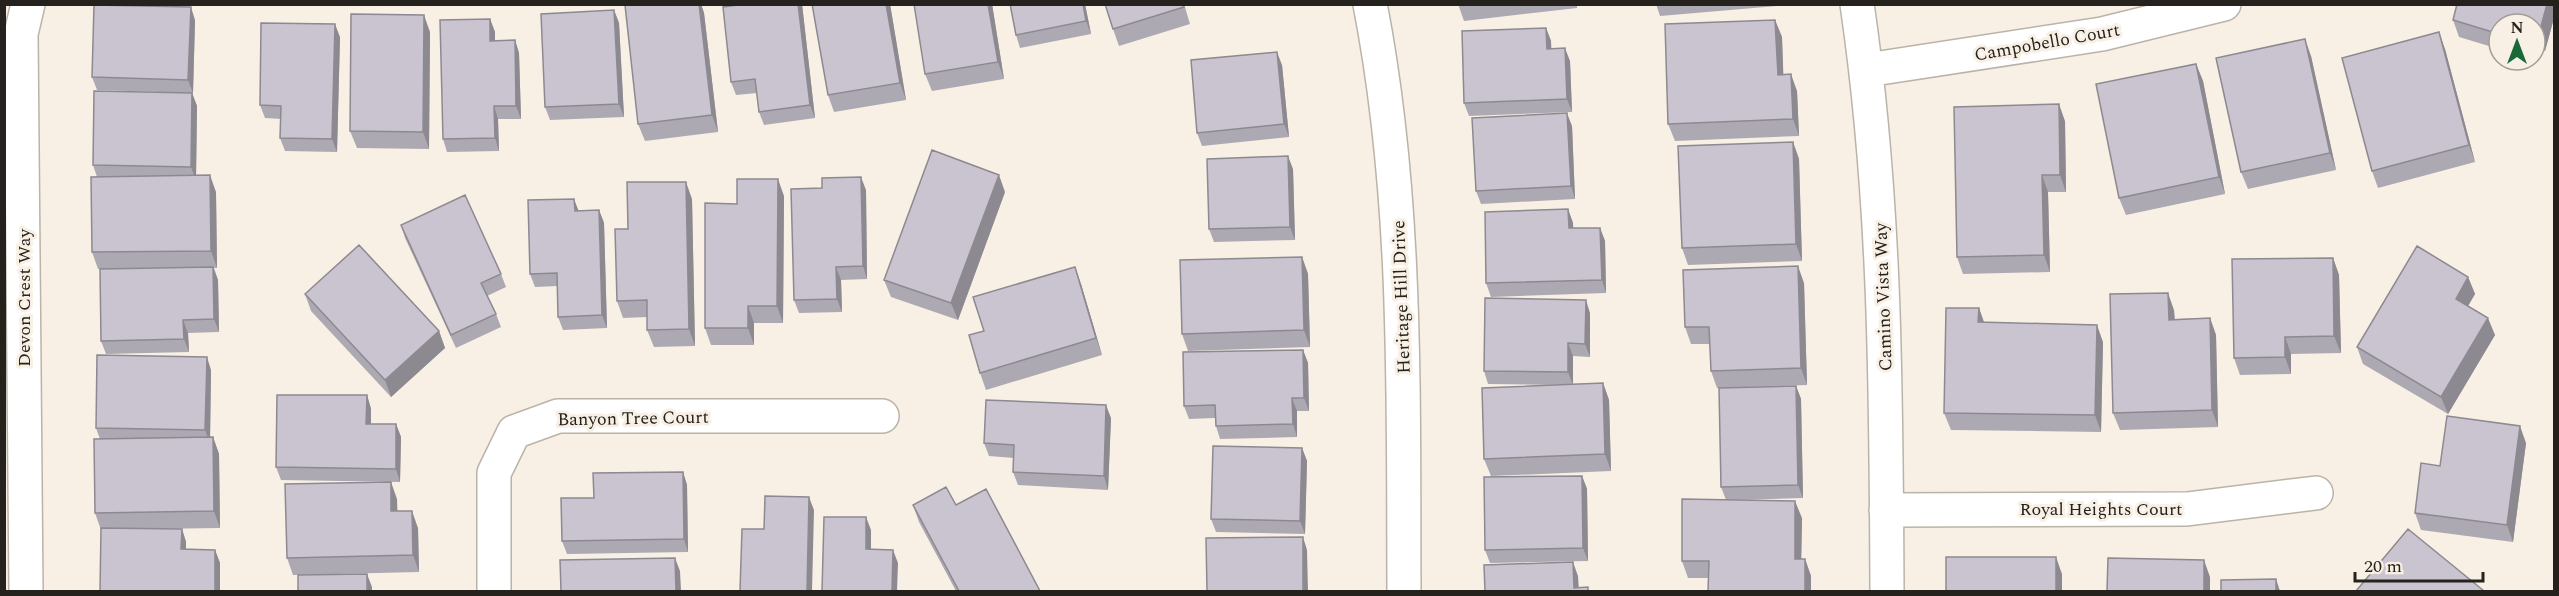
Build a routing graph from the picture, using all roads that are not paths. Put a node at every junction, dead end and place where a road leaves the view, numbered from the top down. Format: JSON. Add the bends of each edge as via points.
{"nodes":[{"id":1,"x":28,"y":4,"type":"edge"},
{"id":2,"x":1370,"y":4,"type":"edge"},
{"id":3,"x":1857,"y":4,"type":"edge"},
{"id":4,"x":2224,"y":4,"type":"edge"},
{"id":5,"x":1867,"y":70,"type":"junction"},
{"id":6,"x":882,"y":416,"type":"dead end"},
{"id":7,"x":2316,"y":493,"type":"dead end"},
{"id":8,"x":1886,"y":510,"type":"junction"},
{"id":9,"x":26,"y":591,"type":"edge"},
{"id":10,"x":494,"y":591,"type":"edge"},
{"id":11,"x":1404,"y":591,"type":"edge"},
{"id":12,"x":1887,"y":591,"type":"edge"}],
"edges":[{"from":1,"to":9,"type":"street","name":"Devon Crest Way","via":[[21,34]]},
{"from":2,"to":11,"type":"street","name":"Heritage Hill Drive","via":[[1397,198],[1402,292]]},
{"from":3,"to":5,"type":"street","name":"Camino Vista Way"},
{"from":4,"to":5,"type":"street","name":"Campobello Court","via":[[2102,34]]},
{"from":5,"to":8,"type":"street","name":"Camino Vista Way","via":[[1885,321]]},
{"from":6,"to":10,"type":"street","name":"Banyon Tree Court","via":[[558,416],[514,432],[495,473]]},
{"from":7,"to":8,"type":"street","name":"Royal Heights Court","via":[[2187,509]]},
{"from":8,"to":12,"type":"street","name":"Camino Vista Way"}]}
